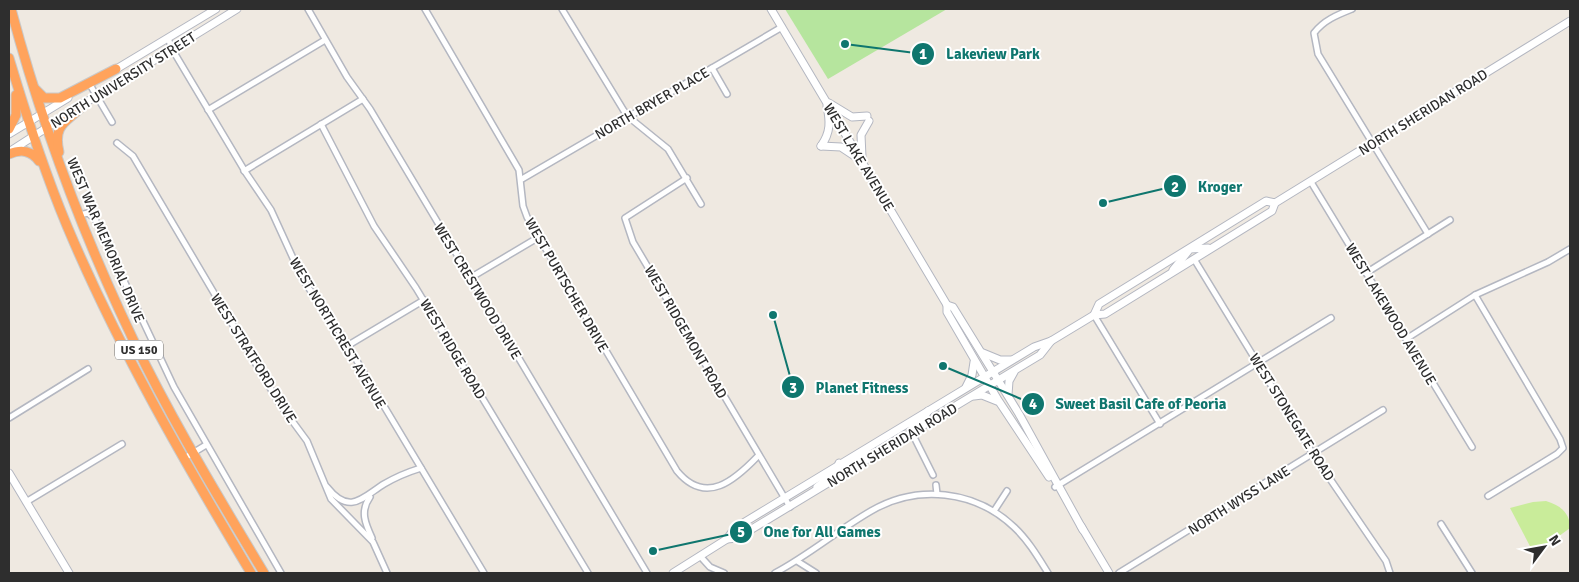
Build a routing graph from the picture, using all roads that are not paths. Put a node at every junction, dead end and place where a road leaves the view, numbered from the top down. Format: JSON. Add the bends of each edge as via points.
{"nodes":[{"id":1,"x":11,"y":9,"type":"edge"},
{"id":2,"x":216,"y":9,"type":"edge"},
{"id":3,"x":237,"y":9,"type":"edge"},
{"id":4,"x":308,"y":9,"type":"edge"},
{"id":5,"x":425,"y":9,"type":"edge"},
{"id":6,"x":562,"y":9,"type":"edge"},
{"id":7,"x":771,"y":9,"type":"edge"},
{"id":8,"x":1352,"y":9,"type":"edge"},
{"id":9,"x":1569,"y":22,"type":"edge"},
{"id":10,"x":782,"y":27,"type":"junction"},
{"id":11,"x":168,"y":38,"type":"junction"},
{"id":12,"x":325,"y":40,"type":"junction"},
{"id":13,"x":172,"y":49,"type":"junction"},
{"id":14,"x":9,"y":58,"type":"edge"},
{"id":15,"x":9,"y":66,"type":"edge"},
{"id":16,"x":712,"y":68,"type":"junction"},
{"id":17,"x":116,"y":69,"type":"joint"},
{"id":18,"x":30,"y":80,"type":"junction"},
{"id":19,"x":89,"y":84,"type":"junction"},
{"id":20,"x":727,"y":94,"type":"dead end"},
{"id":21,"x":96,"y":96,"type":"junction"},
{"id":22,"x":363,"y":99,"type":"junction"},
{"id":23,"x":826,"y":100,"type":"junction"},
{"id":24,"x":84,"y":104,"type":"junction"},
{"id":25,"x":208,"y":110,"type":"junction"},
{"id":26,"x":41,"y":114,"type":"junction"},
{"id":27,"x":629,"y":117,"type":"junction"},
{"id":28,"x":28,"y":122,"type":"junction"},
{"id":29,"x":112,"y":122,"type":"dead end"},
{"id":30,"x":320,"y":124,"type":"junction"},
{"id":31,"x":46,"y":128,"type":"junction"},
{"id":32,"x":9,"y":129,"type":"edge"},
{"id":33,"x":9,"y":134,"type":"edge"},
{"id":34,"x":33,"y":136,"type":"junction"},
{"id":35,"x":117,"y":143,"type":"dead end"},
{"id":36,"x":1372,"y":144,"type":"junction"},
{"id":37,"x":9,"y":153,"type":"edge"},
{"id":38,"x":862,"y":162,"type":"junction"},
{"id":39,"x":244,"y":171,"type":"junction"},
{"id":40,"x":46,"y":174,"type":"junction"},
{"id":41,"x":687,"y":178,"type":"junction"},
{"id":42,"x":522,"y":179,"type":"junction"},
{"id":43,"x":1311,"y":182,"type":"junction"},
{"id":44,"x":701,"y":204,"type":"dead end"},
{"id":45,"x":1275,"y":204,"type":"junction"},
{"id":46,"x":79,"y":214,"type":"junction"},
{"id":47,"x":1450,"y":220,"type":"dead end"},
{"id":48,"x":1428,"y":234,"type":"junction"},
{"id":49,"x":539,"y":237,"type":"junction"},
{"id":50,"x":1216,"y":246,"type":"junction"},
{"id":51,"x":1190,"y":249,"type":"junction"},
{"id":52,"x":1570,"y":249,"type":"edge"},
{"id":53,"x":1194,"y":259,"type":"junction"},
{"id":54,"x":1172,"y":273,"type":"junction"},
{"id":55,"x":1366,"y":273,"type":"junction"},
{"id":56,"x":470,"y":278,"type":"junction"},
{"id":57,"x":1475,"y":295,"type":"junction"},
{"id":58,"x":424,"y":300,"type":"junction"},
{"id":59,"x":948,"y":305,"type":"junction"},
{"id":60,"x":1094,"y":315,"type":"junction"},
{"id":61,"x":1331,"y":318,"type":"dead end"},
{"id":62,"x":1406,"y":339,"type":"junction"},
{"id":63,"x":1051,"y":341,"type":"junction"},
{"id":64,"x":347,"y":346,"type":"junction"},
{"id":65,"x":982,"y":352,"type":"junction"},
{"id":66,"x":1011,"y":360,"type":"junction"},
{"id":67,"x":974,"y":361,"type":"junction"},
{"id":68,"x":1258,"y":363,"type":"junction"},
{"id":69,"x":88,"y":369,"type":"dead end"},
{"id":70,"x":1015,"y":370,"type":"junction"},
{"id":71,"x":993,"y":371,"type":"junction"},
{"id":72,"x":984,"y":377,"type":"junction"},
{"id":73,"x":999,"y":380,"type":"junction"},
{"id":74,"x":989,"y":386,"type":"junction"},
{"id":75,"x":966,"y":388,"type":"junction"},
{"id":76,"x":1008,"y":396,"type":"junction"},
{"id":77,"x":971,"y":397,"type":"junction"},
{"id":78,"x":999,"y":403,"type":"junction"},
{"id":79,"x":929,"y":410,"type":"junction"},
{"id":80,"x":1383,"y":410,"type":"dead end"},
{"id":81,"x":9,"y":418,"type":"edge"},
{"id":82,"x":1160,"y":424,"type":"junction"},
{"id":83,"x":912,"y":433,"type":"junction"},
{"id":84,"x":122,"y":444,"type":"dead end"},
{"id":85,"x":206,"y":445,"type":"junction"},
{"id":86,"x":1472,"y":447,"type":"dead end"},
{"id":87,"x":881,"y":452,"type":"junction"},
{"id":88,"x":193,"y":453,"type":"junction"},
{"id":89,"x":1313,"y":454,"type":"junction"},
{"id":90,"x":758,"y":456,"type":"junction"},
{"id":91,"x":183,"y":459,"type":"junction"},
{"id":92,"x":839,"y":463,"type":"junction"},
{"id":93,"x":421,"y":468,"type":"junction"},
{"id":94,"x":9,"y":473,"type":"edge"},
{"id":95,"x":933,"y":475,"type":"dead end"},
{"id":96,"x":320,"y":476,"type":"junction"},
{"id":97,"x":936,"y":485,"type":"dead end"},
{"id":98,"x":1057,"y":486,"type":"junction"},
{"id":99,"x":1006,"y":491,"type":"dead end"},
{"id":100,"x":374,"y":493,"type":"junction"},
{"id":101,"x":812,"y":494,"type":"junction"},
{"id":102,"x":937,"y":494,"type":"junction"},
{"id":103,"x":1488,"y":496,"type":"dead end"},
{"id":104,"x":784,"y":498,"type":"junction"},
{"id":105,"x":26,"y":502,"type":"junction"},
{"id":106,"x":790,"y":507,"type":"junction"},
{"id":107,"x":994,"y":511,"type":"junction"},
{"id":108,"x":1441,"y":524,"type":"dead end"},
{"id":109,"x":727,"y":539,"type":"junction"},
{"id":110,"x":377,"y":548,"type":"junction"},
{"id":111,"x":700,"y":556,"type":"junction"},
{"id":112,"x":797,"y":561,"type":"junction"},
{"id":113,"x":69,"y":573,"type":"edge"},
{"id":114,"x":251,"y":573,"type":"edge"},
{"id":115,"x":264,"y":573,"type":"edge"},
{"id":116,"x":282,"y":573,"type":"edge"},
{"id":117,"x":387,"y":573,"type":"edge"},
{"id":118,"x":484,"y":573,"type":"edge"},
{"id":119,"x":588,"y":573,"type":"edge"},
{"id":120,"x":647,"y":573,"type":"edge"},
{"id":121,"x":673,"y":573,"type":"edge"},
{"id":122,"x":724,"y":573,"type":"edge"},
{"id":123,"x":776,"y":573,"type":"edge"},
{"id":124,"x":816,"y":573,"type":"edge"},
{"id":125,"x":1048,"y":573,"type":"edge"},
{"id":126,"x":1109,"y":573,"type":"edge"},
{"id":127,"x":1119,"y":573,"type":"edge"},
{"id":128,"x":1390,"y":573,"type":"edge"},
{"id":129,"x":1472,"y":573,"type":"edge"}],
"edges":[{"from":1,"to":18,"type":"highway","name":"WEST WAR MEMORIAL DRIVE","number":"US 150"},
{"from":2,"to":11,"type":"main road","name":"NORTH UNIVERSITY STREET"},
{"from":3,"to":13,"type":"main road","name":"NORTH UNIVERSITY STREET"},
{"from":4,"to":12,"type":"street","name":"WEST CRESTWOOD DRIVE"},
{"from":5,"to":42,"type":"street","name":"WEST PURTSCHER DRIVE"},
{"from":6,"to":27,"type":"street"},
{"from":7,"to":10,"type":"main road","name":"WEST LAKE AVENUE"},
{"from":8,"to":36,"type":"street","via":[[1329,19],[1314,33],[1318,54]]},
{"from":9,"to":36,"type":"main road","name":"NORTH SHERIDAN ROAD"},
{"from":10,"to":16,"type":"street","name":"NORTH BRYER PLACE"},
{"from":10,"to":23,"type":"main road","name":"WEST LAKE AVENUE"},
{"from":11,"to":13,"type":"street","name":"WEST NORTHCREST AVENUE"},
{"from":11,"to":17,"type":"main road","name":"NORTH UNIVERSITY STREET"},
{"from":12,"to":22,"type":"street","name":"WEST CRESTWOOD DRIVE"},
{"from":12,"to":25,"type":"street"},
{"from":13,"to":21,"type":"main road","name":"NORTH UNIVERSITY STREET"},
{"from":13,"to":25,"type":"street","name":"WEST NORTHCREST AVENUE"},
{"from":14,"to":28,"type":"highway","name":"WEST WAR MEMORIAL DRIVE","number":"US 150"},
{"from":15,"to":32,"type":"highway","via":[[17,103]]},
{"from":16,"to":20,"type":"street"},
{"from":16,"to":27,"type":"street","name":"NORTH BRYER PLACE"},
{"from":17,"to":19,"type":"highway"},
{"from":18,"to":19,"type":"highway","via":[[40,95],[50,100]]},
{"from":18,"to":26,"type":"highway","name":"WEST WAR MEMORIAL DRIVE","number":"US 150"},
{"from":19,"to":21,"type":"street"},
{"from":19,"to":26,"type":"main road","name":"NORTH UNIVERSITY STREET"},
{"from":21,"to":24,"type":"main road","name":"NORTH UNIVERSITY STREET"},
{"from":21,"to":29,"type":"street"},
{"from":22,"to":30,"type":"street"},
{"from":22,"to":56,"type":"street","name":"WEST CRESTWOOD DRIVE"},
{"from":23,"to":38,"type":"main road","name":"WEST LAKE AVENUE"},
{"from":23,"to":38,"type":"main road","via":[[852,116],[868,119],[861,134]]},
{"from":23,"to":38,"type":"main road","via":[[830,128],[821,146],[841,147]]},
{"from":24,"to":31,"type":"main road","name":"NORTH UNIVERSITY STREET"},
{"from":24,"to":46,"type":"highway","via":[[62,123],[57,137]]},
{"from":25,"to":39,"type":"street","name":"WEST NORTHCREST AVENUE"},
{"from":26,"to":28,"type":"main road","name":"NORTH UNIVERSITY STREET"},
{"from":26,"to":31,"type":"highway","name":"WEST WAR MEMORIAL DRIVE","number":"US 150"},
{"from":27,"to":41,"type":"street","via":[[665,146]]},
{"from":27,"to":42,"type":"street","name":"NORTH BRYER PLACE"},
{"from":28,"to":33,"type":"main road","name":"NORTH UNIVERSITY STREET"},
{"from":28,"to":34,"type":"highway","name":"WEST WAR MEMORIAL DRIVE","number":"US 150"},
{"from":30,"to":39,"type":"street"},
{"from":30,"to":58,"type":"street","name":"WEST RIDGE ROAD","via":[[369,219]]},
{"from":31,"to":34,"type":"main road","name":"NORTH UNIVERSITY STREET"},
{"from":31,"to":46,"type":"highway","name":"WEST WAR MEMORIAL DRIVE","number":"US 150"},
{"from":34,"to":37,"type":"main road","name":"NORTH UNIVERSITY STREET"},
{"from":34,"to":40,"type":"highway","name":"WEST WAR MEMORIAL DRIVE","number":"US 150"},
{"from":35,"to":96,"type":"street","name":"WEST STRATFORD DRIVE","via":[[138,164],[279,403],[305,438]]},
{"from":36,"to":43,"type":"main road","name":"NORTH SHERIDAN ROAD"},
{"from":36,"to":48,"type":"street"},
{"from":37,"to":40,"type":"highway","via":[[21,150],[31,153],[38,158]]},
{"from":38,"to":59,"type":"main road","name":"WEST LAKE AVENUE"},
{"from":39,"to":64,"type":"street","name":"WEST NORTHCREST AVENUE","via":[[271,210],[303,280]]},
{"from":40,"to":91,"type":"highway","name":"WEST WAR MEMORIAL DRIVE","number":"US 150","via":[[100,299]]},
{"from":41,"to":44,"type":"street"},
{"from":41,"to":90,"type":"street","name":"WEST RIDGEMONT ROAD","via":[[625,218],[633,242]]},
{"from":42,"to":49,"type":"street","name":"WEST PURTSCHER DRIVE","via":[[524,210]]},
{"from":43,"to":45,"type":"main road","name":"NORTH SHERIDAN ROAD"},
{"from":43,"to":55,"type":"street","name":"WEST LAKEWOOD AVENUE"},
{"from":45,"to":50,"type":"main road","name":"NORTH SHERIDAN ROAD","via":[[1272,211]]},
{"from":45,"to":51,"type":"main road","name":"NORTH SHERIDAN ROAD","via":[[1266,201]]},
{"from":46,"to":85,"type":"street","via":[[89,214],[95,219],[156,352]]},
{"from":46,"to":88,"type":"highway","name":"WEST WAR MEMORIAL DRIVE","number":"US 150","via":[[146,366]]},
{"from":47,"to":48,"type":"street"},
{"from":48,"to":55,"type":"street"},
{"from":49,"to":56,"type":"street"},
{"from":49,"to":90,"type":"street","name":"WEST PURTSCHER DRIVE","via":[[680,474],[698,486],[715,487],[731,481]]},
{"from":50,"to":51,"type":"main road"},
{"from":50,"to":53,"type":"main road","name":"NORTH SHERIDAN ROAD"},
{"from":51,"to":54,"type":"main road"},
{"from":51,"to":60,"type":"main road","name":"NORTH SHERIDAN ROAD","via":[[1099,304]]},
{"from":52,"to":57,"type":"street"},
{"from":53,"to":54,"type":"main road","name":"NORTH SHERIDAN ROAD"},
{"from":53,"to":68,"type":"street","name":"WEST STONEGATE ROAD"},
{"from":54,"to":60,"type":"main road","name":"NORTH SHERIDAN ROAD","via":[[1105,314]]},
{"from":55,"to":62,"type":"street","name":"WEST LAKEWOOD AVENUE"},
{"from":56,"to":120,"type":"street","name":"WEST CRESTWOOD DRIVE"},
{"from":57,"to":62,"type":"street"},
{"from":57,"to":103,"type":"street","via":[[1563,448]]},
{"from":58,"to":64,"type":"street"},
{"from":58,"to":119,"type":"street","name":"WEST RIDGE ROAD"},
{"from":59,"to":65,"type":"main road","name":"WEST LAKE AVENUE","via":[[953,307]]},
{"from":59,"to":67,"type":"main road","name":"WEST LAKE AVENUE","via":[[947,312]]},
{"from":60,"to":63,"type":"main road","name":"NORTH SHERIDAN ROAD"},
{"from":60,"to":82,"type":"street"},
{"from":61,"to":68,"type":"street"},
{"from":62,"to":86,"type":"street","name":"WEST LAKEWOOD AVENUE"},
{"from":63,"to":66,"type":"main road","name":"NORTH SHERIDAN ROAD"},
{"from":63,"to":70,"type":"main road","name":"NORTH SHERIDAN ROAD","via":[[1040,354]]},
{"from":64,"to":93,"type":"street","name":"WEST NORTHCREST AVENUE"},
{"from":65,"to":66,"type":"main road","via":[[1000,360]]},
{"from":65,"to":71,"type":"main road","name":"WEST LAKE AVENUE"},
{"from":66,"to":71,"type":"main road","name":"NORTH SHERIDAN ROAD"},
{"from":67,"to":72,"type":"main road","name":"WEST LAKE AVENUE"},
{"from":67,"to":75,"type":"main road"},
{"from":68,"to":82,"type":"street"},
{"from":68,"to":89,"type":"street","name":"WEST STONEGATE ROAD"},
{"from":69,"to":81,"type":"street"},
{"from":70,"to":73,"type":"main road","name":"NORTH SHERIDAN ROAD"},
{"from":70,"to":76,"type":"main road","via":[[1010,378]]},
{"from":71,"to":72,"type":"main road","name":"NORTH SHERIDAN ROAD"},
{"from":71,"to":73,"type":"main road","name":"WEST LAKE AVENUE"},
{"from":72,"to":74,"type":"main road","name":"WEST LAKE AVENUE"},
{"from":72,"to":75,"type":"main road","name":"NORTH SHERIDAN ROAD"},
{"from":73,"to":74,"type":"main road","name":"NORTH SHERIDAN ROAD"},
{"from":73,"to":76,"type":"main road","name":"WEST LAKE AVENUE"},
{"from":74,"to":77,"type":"main road","name":"NORTH SHERIDAN ROAD"},
{"from":74,"to":78,"type":"main road","name":"WEST LAKE AVENUE"},
{"from":75,"to":79,"type":"main road","name":"NORTH SHERIDAN ROAD"},
{"from":76,"to":98,"type":"main road","name":"WEST LAKE AVENUE"},
{"from":77,"to":78,"type":"main road","via":[[982,395]]},
{"from":77,"to":83,"type":"main road","name":"NORTH SHERIDAN ROAD"},
{"from":78,"to":98,"type":"main road","name":"WEST LAKE AVENUE"},
{"from":79,"to":83,"type":"main road","via":[[912,427]]},
{"from":79,"to":92,"type":"main road","name":"NORTH SHERIDAN ROAD"},
{"from":80,"to":89,"type":"street","name":"NORTH WYSS LANE"},
{"from":82,"to":98,"type":"street"},
{"from":83,"to":87,"type":"main road","name":"NORTH SHERIDAN ROAD"},
{"from":83,"to":95,"type":"street"},
{"from":84,"to":105,"type":"street"},
{"from":85,"to":88,"type":"street"},
{"from":85,"to":116,"type":"street"},
{"from":87,"to":92,"type":"main road","via":[[866,455],[850,464]]},
{"from":87,"to":101,"type":"main road","name":"NORTH SHERIDAN ROAD"},
{"from":88,"to":91,"type":"street"},
{"from":88,"to":115,"type":"highway","name":"WEST WAR MEMORIAL DRIVE","number":"US 150"},
{"from":89,"to":127,"type":"street","name":"NORTH WYSS LANE"},
{"from":89,"to":128,"type":"street","name":"WEST STONEGATE ROAD","via":[[1386,561]]},
{"from":90,"to":104,"type":"street","name":"WEST RIDGEMONT ROAD"},
{"from":91,"to":114,"type":"highway","name":"WEST WAR MEMORIAL DRIVE","number":"US 150"},
{"from":92,"to":101,"type":"main road","via":[[837,471]]},
{"from":92,"to":104,"type":"main road","name":"NORTH SHERIDAN ROAD"},
{"from":93,"to":100,"type":"street","via":[[396,478]]},
{"from":93,"to":118,"type":"street","name":"WEST NORTHCREST AVENUE"},
{"from":94,"to":105,"type":"main road"},
{"from":96,"to":100,"type":"street","via":[[330,491],[343,500],[360,502]]},
{"from":96,"to":110,"type":"street","name":"WEST STRATFORD DRIVE","via":[[334,503]]},
{"from":97,"to":102,"type":"street"},
{"from":98,"to":126,"type":"main road","name":"WEST LAKE AVENUE"},
{"from":99,"to":107,"type":"street"},
{"from":100,"to":110,"type":"street","via":[[365,506],[364,519]]},
{"from":101,"to":106,"type":"main road","name":"NORTH SHERIDAN ROAD"},
{"from":102,"to":107,"type":"street","via":[[962,498]]},
{"from":102,"to":112,"type":"street","via":[[903,497],[879,506]]},
{"from":104,"to":106,"type":"street","name":"WEST RIDGEMONT ROAD"},
{"from":104,"to":109,"type":"main road","name":"NORTH SHERIDAN ROAD","via":[[735,528]]},
{"from":105,"to":113,"type":"main road"},
{"from":106,"to":109,"type":"main road","name":"NORTH SHERIDAN ROAD","via":[[738,538]]},
{"from":107,"to":125,"type":"street","via":[[1019,532]]},
{"from":108,"to":129,"type":"street"},
{"from":109,"to":111,"type":"main road","name":"NORTH SHERIDAN ROAD"},
{"from":110,"to":117,"type":"street","name":"WEST STRATFORD DRIVE"},
{"from":111,"to":121,"type":"main road","name":"NORTH SHERIDAN ROAD"},
{"from":111,"to":122,"type":"street","via":[[710,568]]},
{"from":112,"to":123,"type":"street"},
{"from":112,"to":124,"type":"street"}]}
